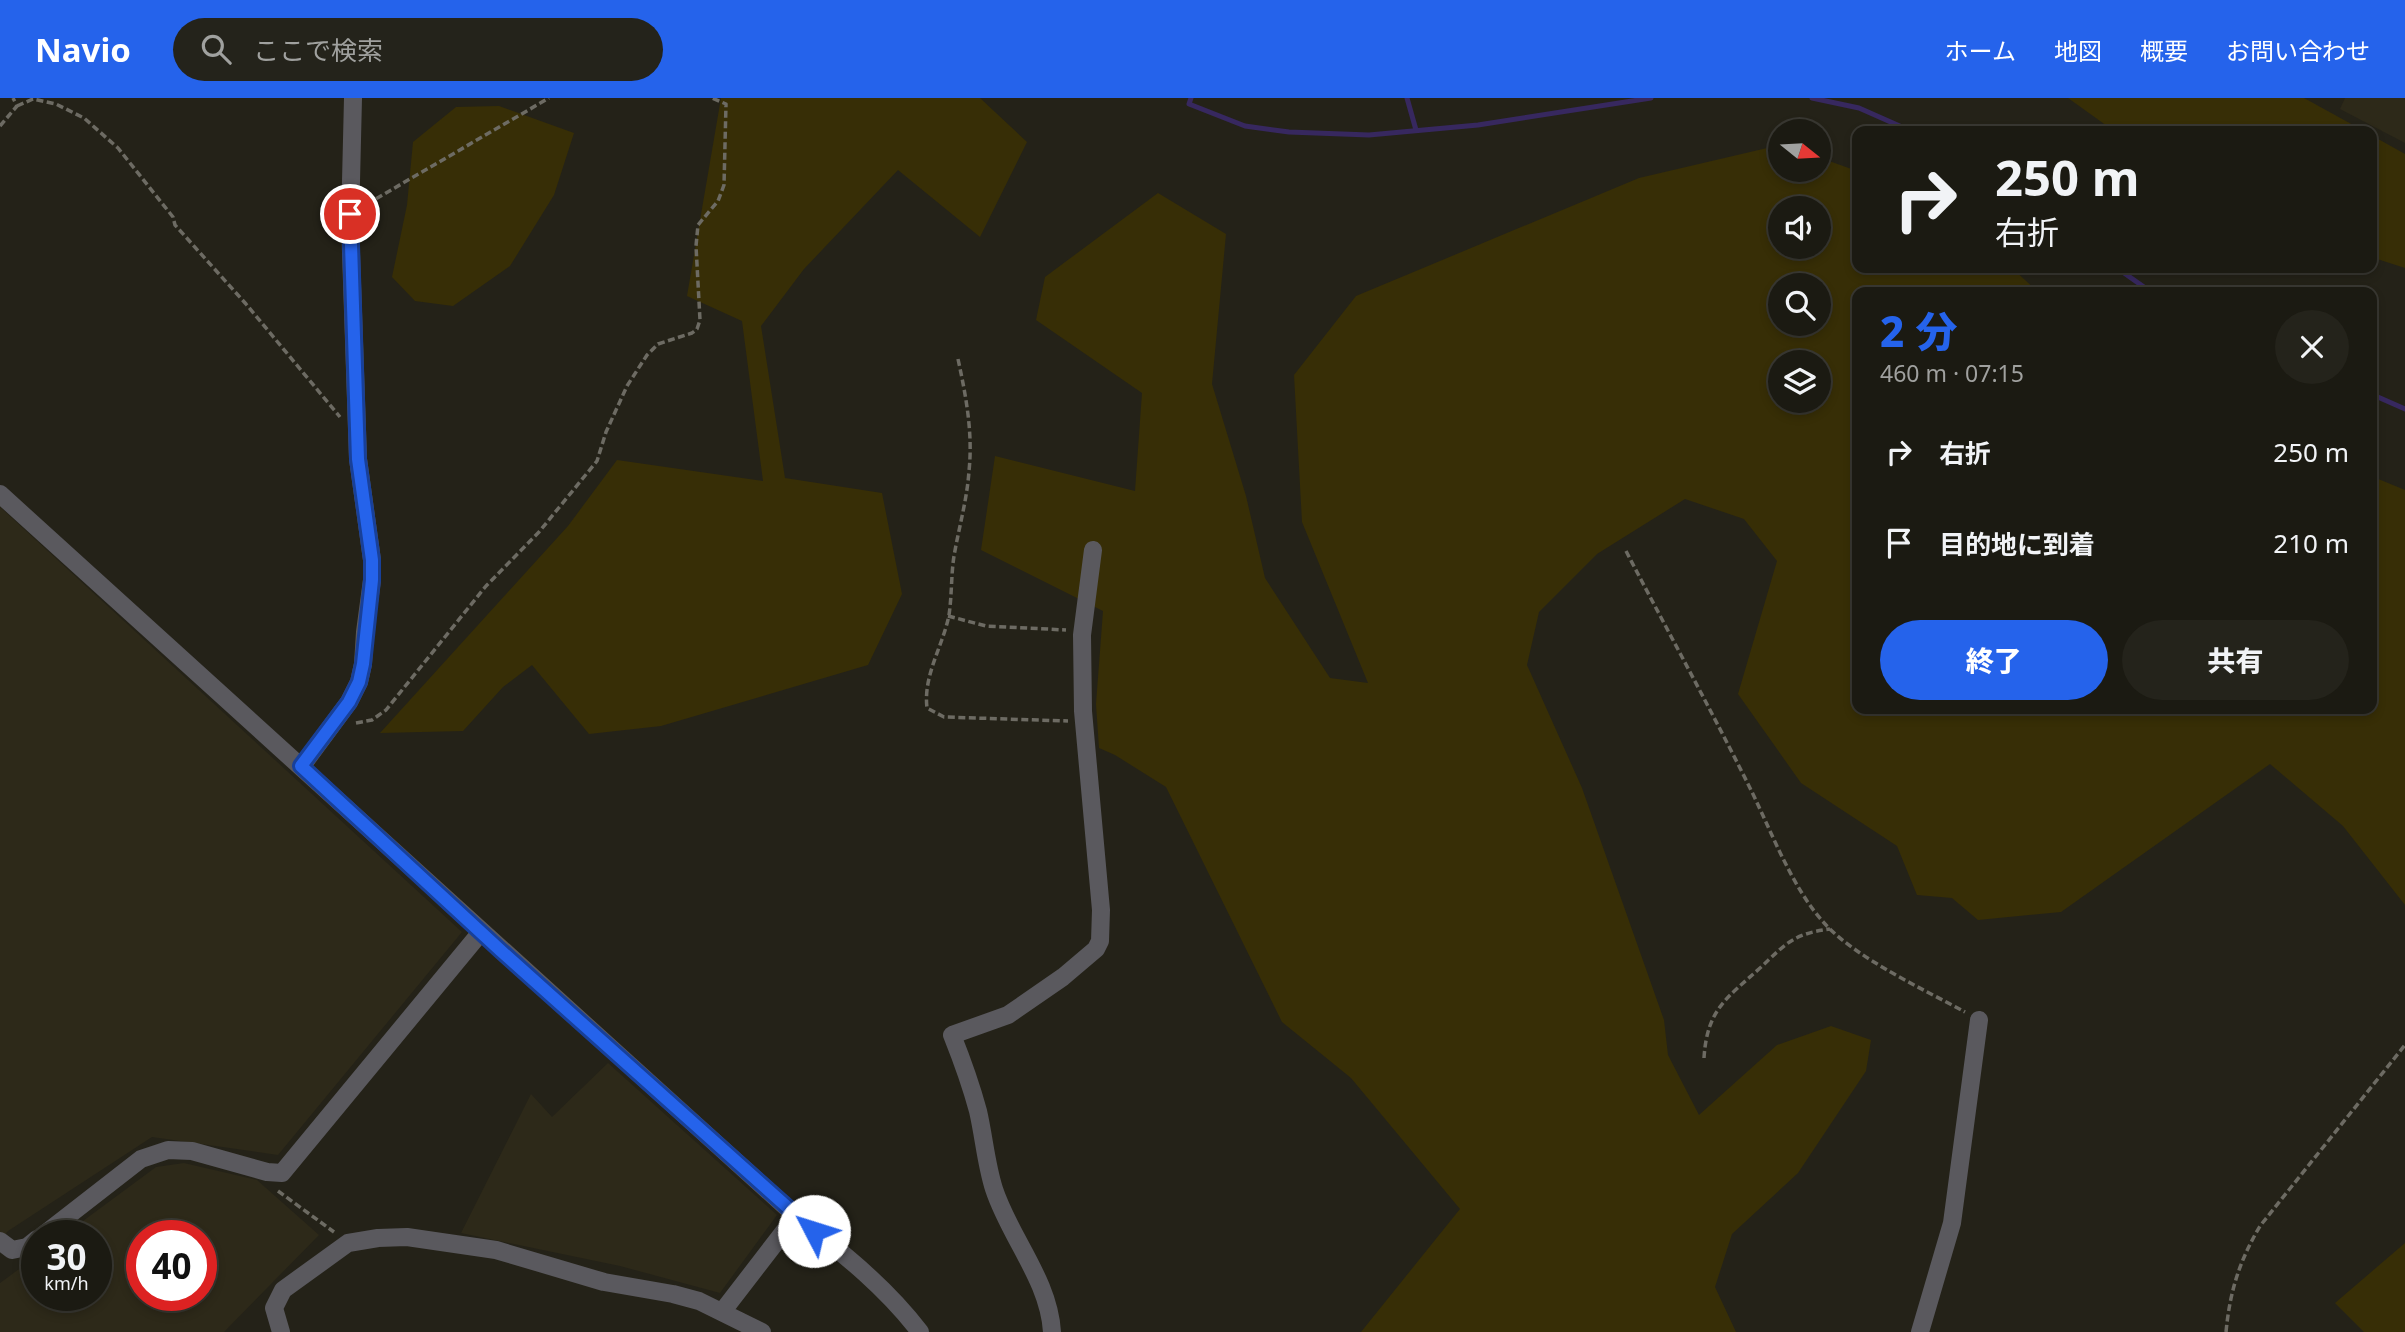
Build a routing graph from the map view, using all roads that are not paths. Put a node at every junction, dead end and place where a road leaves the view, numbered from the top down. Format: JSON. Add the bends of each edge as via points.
{"nodes":[{"id":1,"x":354,"y":98,"type":"edge"},
{"id":2,"x":0,"y":494,"type":"edge"},
{"id":3,"x":1093,"y":550,"type":"dead end"},
{"id":4,"x":301,"y":766,"type":"junction"},
{"id":5,"x":481,"y":932,"type":"junction"},
{"id":6,"x":1979,"y":1020,"type":"road end"},
{"id":7,"x":796,"y":1216,"type":"junction"},
{"id":8,"x":63,"y":1220,"type":"edge"},
{"id":9,"x":0,"y":1241,"type":"edge"},
{"id":10,"x":21,"y":1248,"type":"edge"},
{"id":11,"x":722,"y":1312,"type":"junction"},
{"id":12,"x":281,"y":1332,"type":"edge"},
{"id":13,"x":762,"y":1332,"type":"edge"},
{"id":14,"x":920,"y":1332,"type":"edge"},
{"id":15,"x":1052,"y":1332,"type":"edge"},
{"id":16,"x":1920,"y":1332,"type":"edge"}],
"edges":[{"from":1,"to":4,"type":"street","via":[[350,214],[357,438],[372,580],[359,682]]},
{"from":2,"to":4,"type":"street"},
{"from":3,"to":15,"type":"street","via":[[1082,631],[1100,941],[1063,977],[1008,1015],[952,1035],[970,1082],[994,1189],[1041,1286]]},
{"from":4,"to":5,"type":"street"},
{"from":5,"to":7,"type":"street"},
{"from":5,"to":8,"type":"street","via":[[282,1173],[192,1151],[168,1150],[141,1159]]},
{"from":6,"to":16,"type":"street","via":[[1952,1223]]},
{"from":7,"to":11,"type":"street"},
{"from":7,"to":14,"type":"street","via":[[869,1275]]},
{"from":9,"to":10,"type":"street","via":[[12,1250]]},
{"from":11,"to":12,"type":"street","via":[[699,1301],[604,1282],[496,1250],[407,1237],[378,1238],[348,1243],[283,1290],[274,1308]]},
{"from":11,"to":13,"type":"street"}]}
